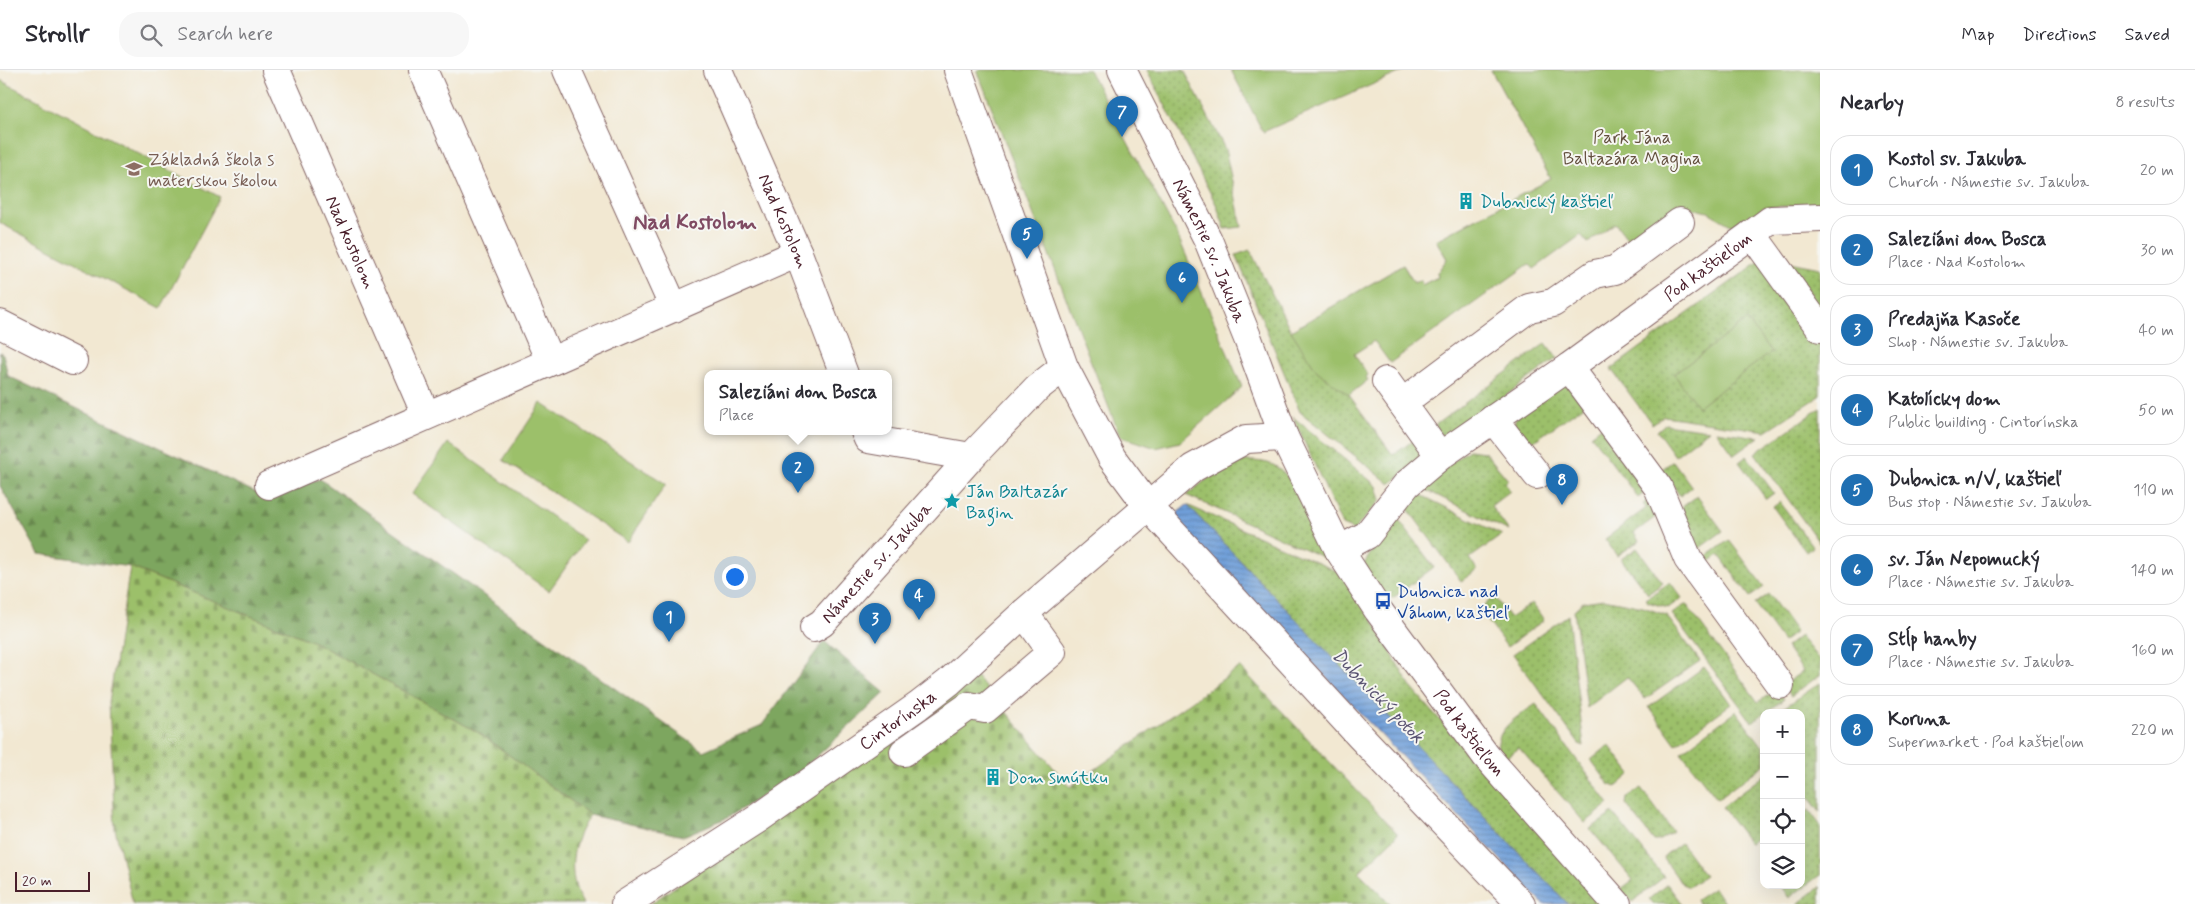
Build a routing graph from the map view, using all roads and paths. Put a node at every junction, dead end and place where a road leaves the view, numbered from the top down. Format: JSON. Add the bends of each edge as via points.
{"nodes":[{"id":1,"x":276,"y":70,"type":"edge"},
{"id":2,"x":423,"y":70,"type":"edge"},
{"id":3,"x":567,"y":70,"type":"edge"},
{"id":4,"x":718,"y":70,"type":"edge"},
{"id":5,"x":958,"y":70,"type":"edge"},
{"id":6,"x":1122,"y":70,"type":"edge"},
{"id":7,"x":1820,"y":218,"type":"edge"},
{"id":8,"x":1680,"y":222,"type":"dead end"},
{"id":9,"x":1752,"y":234,"type":"junction"},
{"id":10,"x":798,"y":253,"type":"junction"},
{"id":11,"x":674,"y":308,"type":"junction"},
{"id":12,"x":0,"y":324,"type":"edge"},
{"id":13,"x":1820,"y":328,"type":"edge"},
{"id":14,"x":73,"y":361,"type":"dead end"},
{"id":15,"x":550,"y":361,"type":"junction"},
{"id":16,"x":1064,"y":367,"type":"junction"},
{"id":17,"x":1569,"y":367,"type":"junction"},
{"id":18,"x":842,"y":370,"type":"edge"},
{"id":19,"x":426,"y":414,"type":"junction"},
{"id":20,"x":1494,"y":419,"type":"junction"},
{"id":21,"x":867,"y":435,"type":"edge"},
{"id":22,"x":1284,"y":437,"type":"junction"},
{"id":23,"x":1440,"y":456,"type":"junction"},
{"id":24,"x":971,"y":457,"type":"junction"},
{"id":25,"x":1538,"y":475,"type":"dead end"},
{"id":26,"x":269,"y":485,"type":"dead end"},
{"id":27,"x":1147,"y":505,"type":"junction"},
{"id":28,"x":1339,"y":550,"type":"junction"},
{"id":29,"x":1024,"y":613,"type":"junction"},
{"id":30,"x":814,"y":628,"type":"dead end"},
{"id":31,"x":1780,"y":685,"type":"dead end"},
{"id":32,"x":904,"y":752,"type":"dead end"},
{"id":33,"x":625,"y":904,"type":"edge"},
{"id":34,"x":1521,"y":904,"type":"edge"},
{"id":35,"x":1616,"y":904,"type":"edge"}],
"edges":[{"from":1,"to":19,"type":"street","name":"Nad kostolom"},
{"from":2,"to":15,"type":"street"},
{"from":3,"to":11,"type":"street"},
{"from":4,"to":10,"type":"street","name":"Nad Kostolom"},
{"from":5,"to":16,"type":"street"},
{"from":6,"to":22,"type":"street","name":"Námestie sv. Jakuba","via":[[1208,240]]},
{"from":7,"to":9,"type":"street","via":[[1771,220]]},
{"from":8,"to":23,"type":"street","via":[[1615,270],[1595,274],[1553,303],[1529,308],[1394,392]]},
{"from":9,"to":13,"type":"street","name":"Pod kaštieľom"},
{"from":9,"to":17,"type":"street","name":"Pod kaštieľom"},
{"from":10,"to":11,"type":"street","name":"Nad kostolom"},
{"from":10,"to":18,"type":"street","name":"Nad Kostolom"},
{"from":11,"to":15,"type":"street","name":"Nad kostolom"},
{"from":12,"to":14,"type":"street"},
{"from":15,"to":19,"type":"street","name":"Nad kostolom"},
{"from":16,"to":24,"type":"street","name":"Námestie sv. Jakuba","via":[[1037,388]]},
{"from":16,"to":27,"type":"street","via":[[1104,445]]},
{"from":17,"to":20,"type":"street","name":"Pod kaštieľom"},
{"from":17,"to":31,"type":"street","via":[[1658,487],[1688,559]]},
{"from":19,"to":26,"type":"street","name":"Nad kostolom"},
{"from":20,"to":23,"type":"street","name":"Pod kaštieľom"},
{"from":20,"to":25,"type":"street"},
{"from":21,"to":24,"type":"street"},
{"from":22,"to":27,"type":"street","name":"Cintorínska","via":[[1246,439],[1192,468]]},
{"from":22,"to":28,"type":"street","name":"Pod kaštieľom"},
{"from":23,"to":28,"type":"street","name":"Pod kaštieľom","via":[[1407,484],[1367,535]]},
{"from":24,"to":30,"type":"street","name":"Námestie sv. Jakuba","via":[[822,623]]},
{"from":27,"to":29,"type":"street","name":"Cintorínska"},
{"from":27,"to":34,"type":"street","via":[[1360,736]]},
{"from":28,"to":35,"type":"street","name":"Pod kaštieľom","via":[[1378,610],[1486,756]]},
{"from":29,"to":32,"type":"street","via":[[1052,652],[986,709],[969,706]]},
{"from":29,"to":33,"type":"street","name":"Cintorínska","via":[[918,706],[757,819]]}]}
